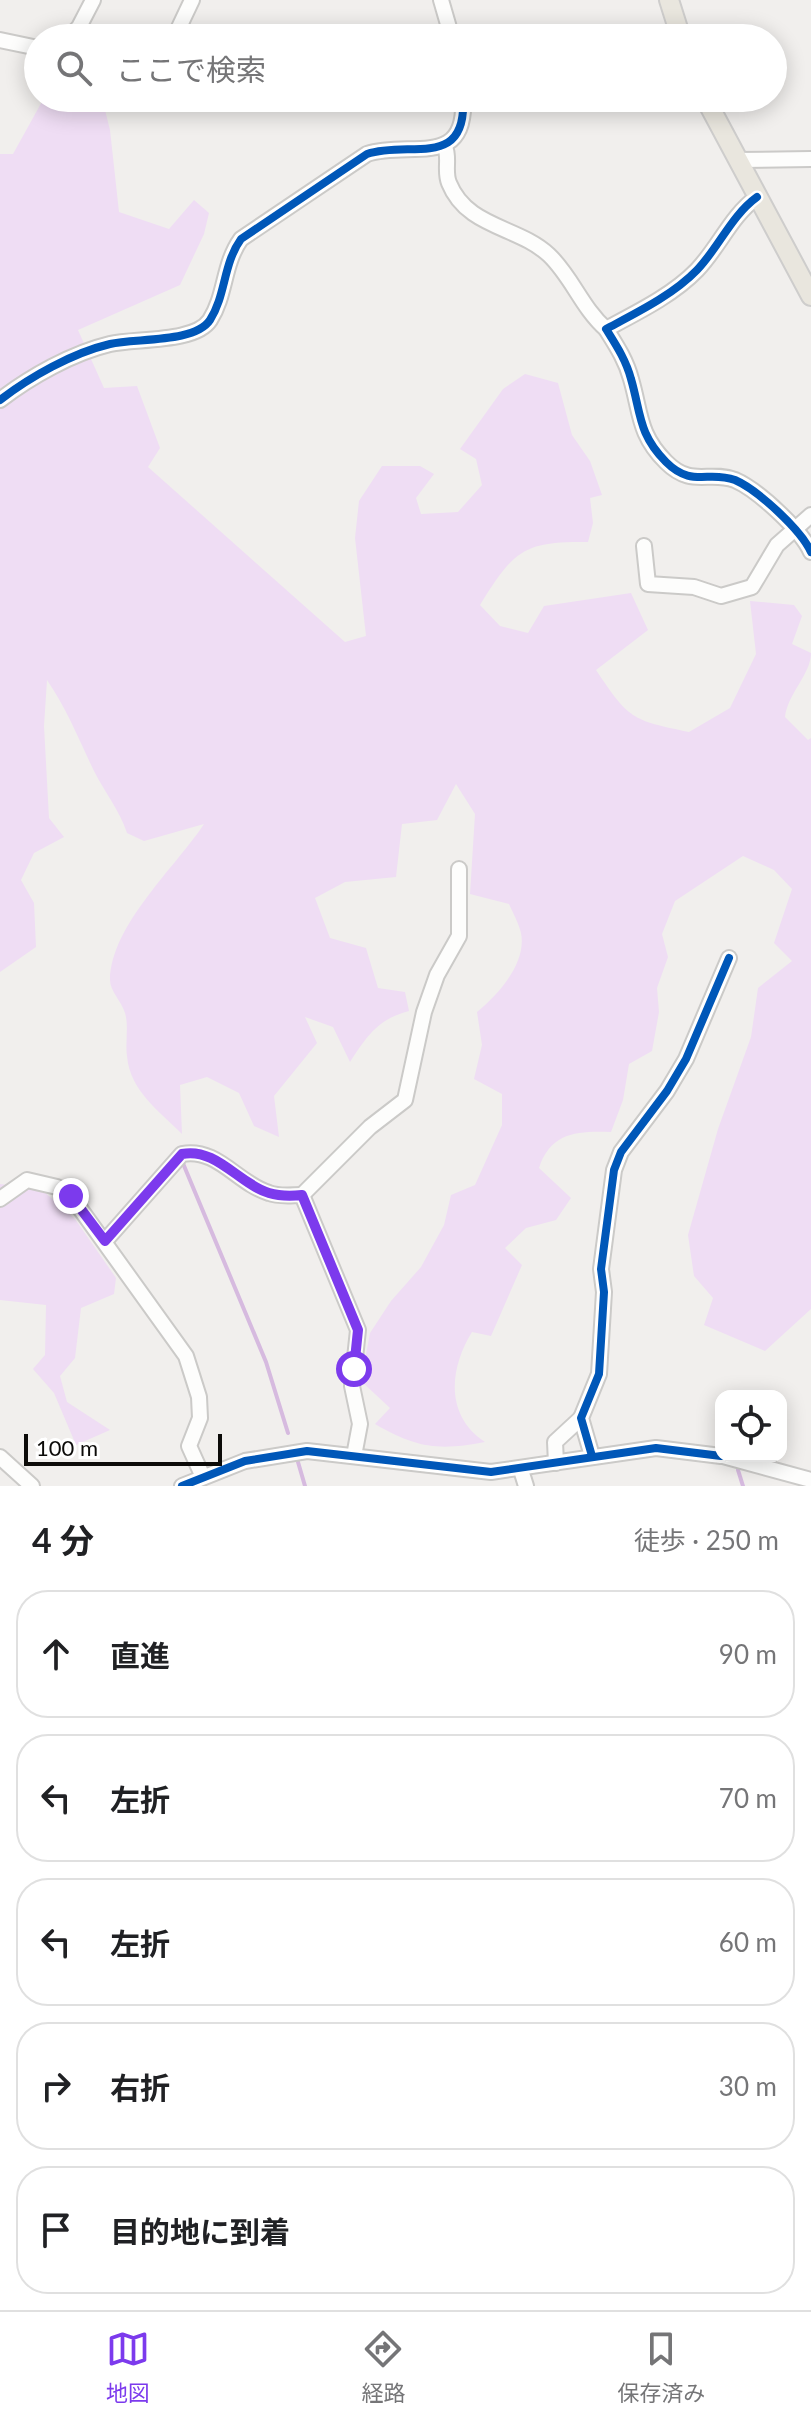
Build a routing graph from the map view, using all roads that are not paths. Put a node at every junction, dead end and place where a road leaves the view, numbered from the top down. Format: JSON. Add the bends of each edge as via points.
{"nodes":[{"id":1,"x":93,"y":0,"type":"edge"},
{"id":2,"x":192,"y":0,"type":"edge"},
{"id":3,"x":441,"y":0,"type":"edge"},
{"id":4,"x":669,"y":0,"type":"edge"},
{"id":5,"x":81,"y":24,"type":"edge"},
{"id":6,"x":181,"y":24,"type":"edge"},
{"id":7,"x":448,"y":24,"type":"edge"},
{"id":8,"x":677,"y":24,"type":"edge"},
{"id":9,"x":0,"y":40,"type":"edge"},
{"id":10,"x":24,"y":45,"type":"edge"},
{"id":11,"x":461,"y":112,"type":"edge"},
{"id":12,"x":712,"y":112,"type":"edge"},
{"id":13,"x":445,"y":147,"type":"junction"},
{"id":14,"x":811,"y":159,"type":"edge"},
{"id":15,"x":737,"y":160,"type":"junction"},
{"id":16,"x":757,"y":197,"type":"junction"},
{"id":17,"x":811,"y":296,"type":"edge"},
{"id":18,"x":606,"y":329,"type":"junction"},
{"id":19,"x":0,"y":400,"type":"edge"},
{"id":20,"x":811,"y":515,"type":"edge"},
{"id":21,"x":794,"y":528,"type":"junction"},
{"id":22,"x":644,"y":546,"type":"dead end"},
{"id":23,"x":811,"y":552,"type":"edge"},
{"id":24,"x":459,"y":869,"type":"dead end"},
{"id":25,"x":729,"y":958,"type":"dead end"},
{"id":26,"x":302,"y":1195,"type":"junction"},
{"id":27,"x":0,"y":1199,"type":"edge"},
{"id":28,"x":105,"y":1241,"type":"junction"},
{"id":29,"x":581,"y":1418,"type":"junction"},
{"id":30,"x":715,"y":1455,"type":"edge"},
{"id":31,"x":354,"y":1456,"type":"junction"},
{"id":32,"x":592,"y":1456,"type":"junction"},
{"id":33,"x":0,"y":1457,"type":"edge"},
{"id":34,"x":744,"y":1462,"type":"edge"},
{"id":35,"x":556,"y":1463,"type":"junction"},
{"id":36,"x":521,"y":1470,"type":"junction"},
{"id":37,"x":203,"y":1477,"type":"junction"},
{"id":38,"x":811,"y":1480,"type":"edge"},
{"id":39,"x":32,"y":1486,"type":"edge"},
{"id":40,"x":182,"y":1486,"type":"edge"},
{"id":41,"x":526,"y":1486,"type":"edge"}],
"edges":[{"from":1,"to":5,"type":"street"},
{"from":2,"to":6,"type":"street"},
{"from":3,"to":7,"type":"street"},
{"from":4,"to":8,"type":"main road"},
{"from":9,"to":10,"type":"street"},
{"from":11,"to":13,"type":"street","via":[[459,127]]},
{"from":12,"to":15,"type":"main road"},
{"from":13,"to":18,"type":"street","via":[[449,184],[469,211],[547,253]]},
{"from":13,"to":19,"type":"street","via":[[367,154],[253,230],[230,254],[210,321],[198,331],[108,344],[72,357]]},
{"from":14,"to":15,"type":"street"},
{"from":15,"to":16,"type":"main road"},
{"from":16,"to":17,"type":"main road"},
{"from":16,"to":18,"type":"street","via":[[742,208],[683,282]]},
{"from":18,"to":21,"type":"street","via":[[625,360],[639,424],[664,460],[691,479],[735,480]]},
{"from":20,"to":21,"type":"street"},
{"from":21,"to":22,"type":"street","via":[[752,587],[721,596],[694,587],[648,584]]},
{"from":21,"to":23,"type":"street"},
{"from":24,"to":26,"type":"street","via":[[459,936],[424,1012],[405,1100]]},
{"from":25,"to":29,"type":"street","via":[[686,1059],[614,1170],[601,1269],[599,1374]]},
{"from":26,"to":28,"type":"street","via":[[269,1193],[218,1161],[182,1154]]},
{"from":26,"to":31,"type":"street","via":[[358,1330],[352,1386],[360,1424]]},
{"from":27,"to":28,"type":"street","via":[[27,1180],[57,1187],[71,1196]]},
{"from":28,"to":37,"type":"street","via":[[186,1356],[200,1418],[189,1446]]},
{"from":29,"to":32,"type":"street"},
{"from":29,"to":35,"type":"street","via":[[555,1442]]},
{"from":30,"to":32,"type":"street","via":[[656,1448]]},
{"from":31,"to":36,"type":"street","via":[[462,1471]]},
{"from":31,"to":37,"type":"street","via":[[276,1454]]},
{"from":32,"to":35,"type":"street"},
{"from":33,"to":39,"type":"street"},
{"from":34,"to":38,"type":"street"},
{"from":35,"to":36,"type":"street"},
{"from":36,"to":41,"type":"street"},
{"from":37,"to":40,"type":"street"}]}
